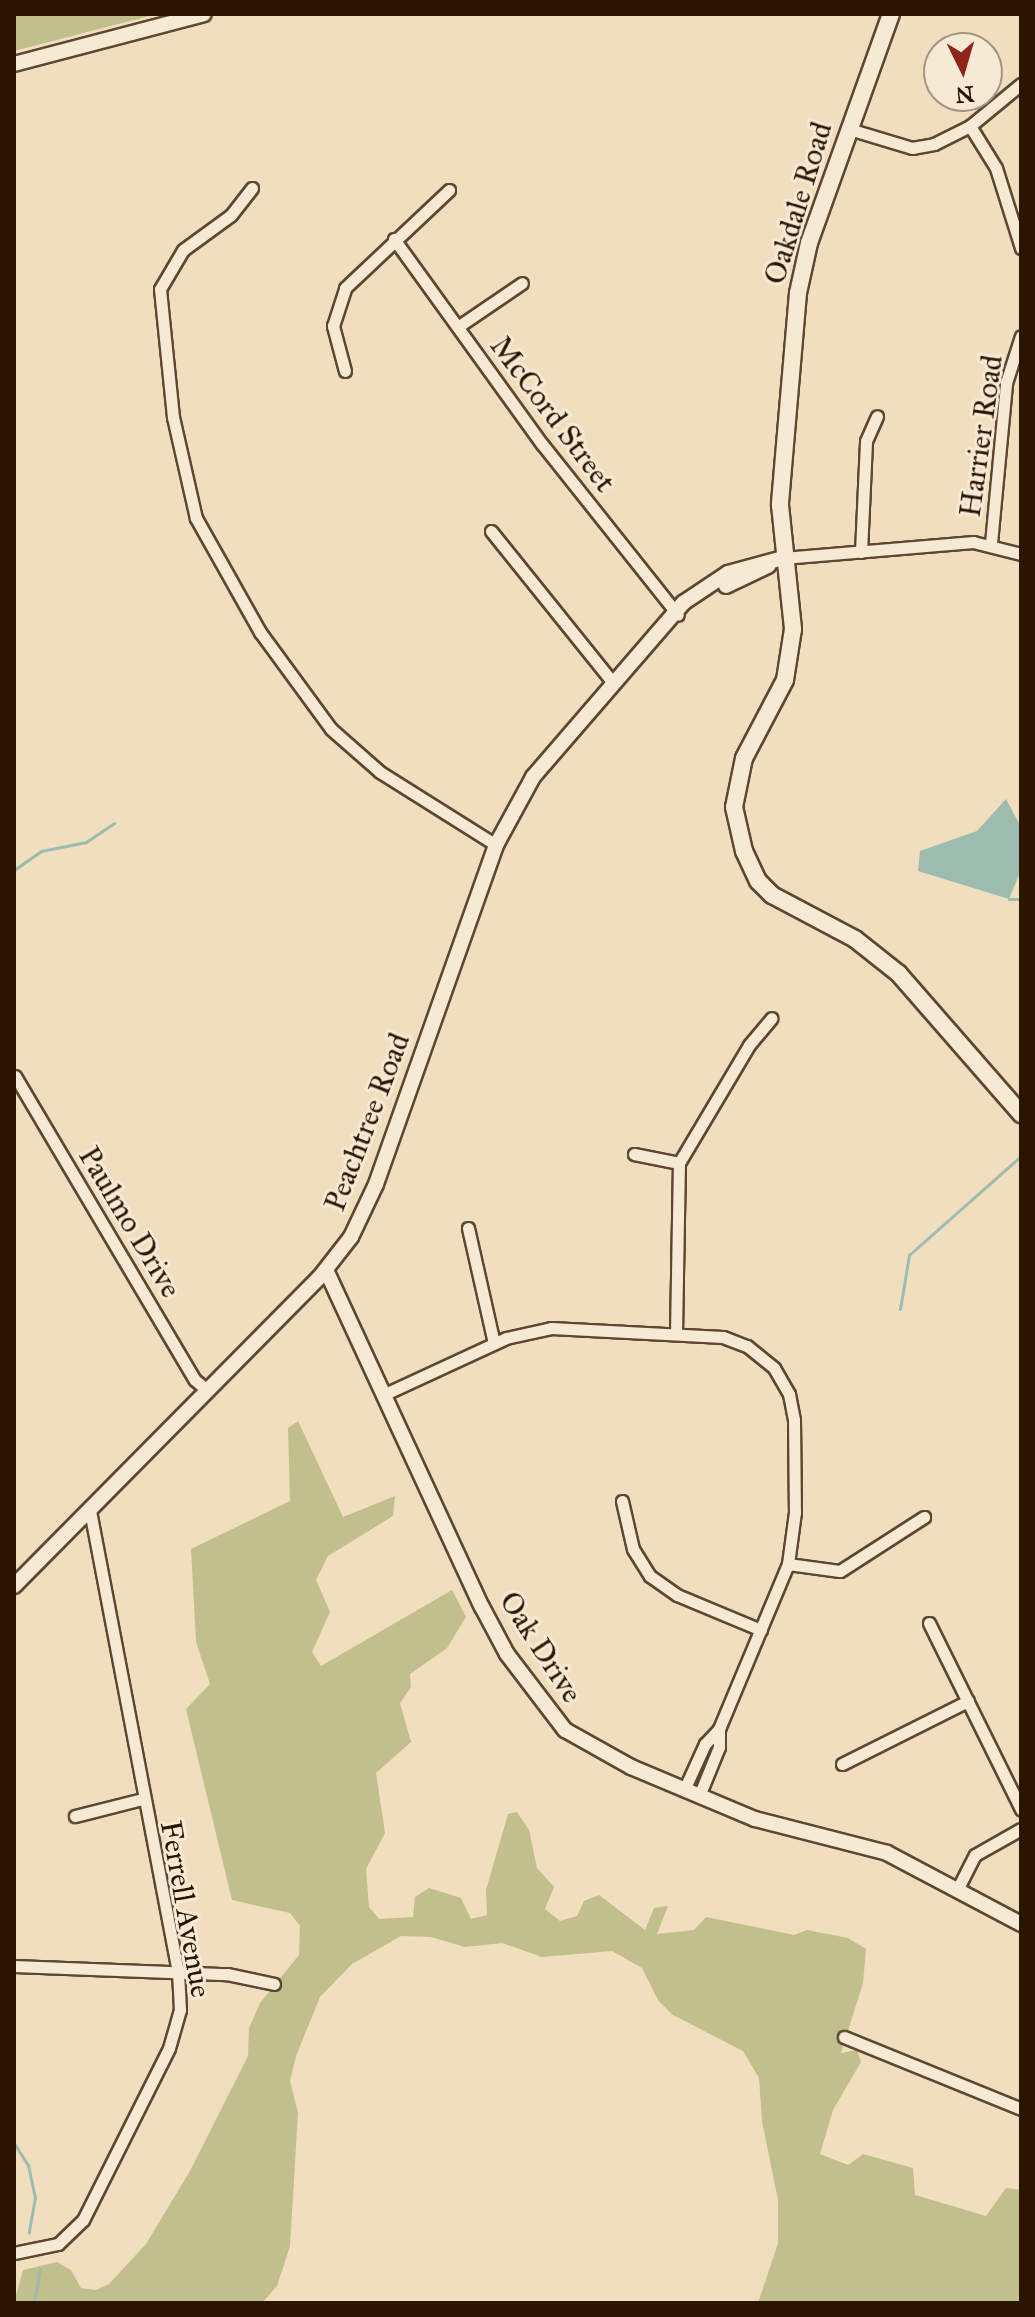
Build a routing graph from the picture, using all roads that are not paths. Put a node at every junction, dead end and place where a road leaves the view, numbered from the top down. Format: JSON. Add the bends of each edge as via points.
{"nodes":[{"id":1,"x":204,"y":14,"type":"edge"},
{"id":2,"x":891,"y":14,"type":"edge"},
{"id":3,"x":14,"y":64,"type":"edge"},
{"id":4,"x":1021,"y":84,"type":"edge"},
{"id":5,"x":970,"y":126,"type":"junction"},
{"id":6,"x":849,"y":129,"type":"junction"},
{"id":7,"x":252,"y":188,"type":"dead end"},
{"id":8,"x":449,"y":190,"type":"dead end"},
{"id":9,"x":394,"y":239,"type":"junction"},
{"id":10,"x":1021,"y":248,"type":"edge"},
{"id":11,"x":522,"y":283,"type":"dead end"},
{"id":12,"x":459,"y":326,"type":"junction"},
{"id":13,"x":1021,"y":336,"type":"edge"},
{"id":14,"x":345,"y":371,"type":"dead end"},
{"id":15,"x":877,"y":416,"type":"dead end"},
{"id":16,"x":491,"y":531,"type":"dead end"},
{"id":17,"x":991,"y":543,"type":"junction"},
{"id":18,"x":861,"y":552,"type":"junction"},
{"id":19,"x":1021,"y":554,"type":"edge"},
{"id":20,"x":783,"y":558,"type":"junction"},
{"id":21,"x":678,"y":615,"type":"junction"},
{"id":22,"x":614,"y":684,"type":"junction"},
{"id":23,"x":496,"y":845,"type":"junction"},
{"id":24,"x":772,"y":1018,"type":"dead end"},
{"id":25,"x":15,"y":1076,"type":"edge"},
{"id":26,"x":1021,"y":1114,"type":"edge"},
{"id":27,"x":634,"y":1154,"type":"dead end"},
{"id":28,"x":679,"y":1163,"type":"junction"},
{"id":29,"x":468,"y":1228,"type":"dead end"},
{"id":30,"x":326,"y":1270,"type":"junction"},
{"id":31,"x":676,"y":1333,"type":"junction"},
{"id":32,"x":494,"y":1343,"type":"junction"},
{"id":33,"x":207,"y":1390,"type":"junction"},
{"id":34,"x":385,"y":1394,"type":"junction"},
{"id":35,"x":622,"y":1501,"type":"dead end"},
{"id":36,"x":90,"y":1509,"type":"junction"},
{"id":37,"x":924,"y":1517,"type":"dead end"},
{"id":38,"x":788,"y":1564,"type":"junction"},
{"id":39,"x":14,"y":1586,"type":"edge"},
{"id":40,"x":929,"y":1623,"type":"dead end"},
{"id":41,"x":761,"y":1630,"type":"junction"},
{"id":42,"x":968,"y":1701,"type":"junction"},
{"id":43,"x":719,"y":1729,"type":"junction"},
{"id":44,"x":842,"y":1764,"type":"dead end"},
{"id":45,"x":684,"y":1790,"type":"junction"},
{"id":46,"x":699,"y":1796,"type":"junction"},
{"id":47,"x":142,"y":1799,"type":"junction"},
{"id":48,"x":1021,"y":1809,"type":"edge"},
{"id":49,"x":75,"y":1816,"type":"dead end"},
{"id":50,"x":1021,"y":1829,"type":"edge"},
{"id":51,"x":957,"y":1890,"type":"junction"},
{"id":52,"x":1021,"y":1924,"type":"edge"},
{"id":53,"x":14,"y":1966,"type":"edge"},
{"id":54,"x":178,"y":1972,"type":"junction"},
{"id":55,"x":274,"y":1984,"type":"dead end"},
{"id":56,"x":844,"y":2037,"type":"dead end"},
{"id":57,"x":1021,"y":2109,"type":"edge"},
{"id":58,"x":14,"y":2253,"type":"edge"}],
"edges":[{"from":1,"to":3,"type":"street"},
{"from":2,"to":6,"type":"main road","name":"Oakdale Road"},
{"from":4,"to":5,"type":"street"},
{"from":5,"to":6,"type":"street","via":[[934,144],[912,148]]},
{"from":5,"to":10,"type":"street","via":[[996,168]]},
{"from":6,"to":20,"type":"main road","name":"Oakdale Road","via":[[809,243],[798,293],[780,505]]},
{"from":7,"to":23,"type":"street","via":[[231,215],[183,250],[160,289],[173,417],[196,518],[260,632],[331,729],[380,772]]},
{"from":8,"to":9,"type":"street"},
{"from":9,"to":12,"type":"street","name":"McCord Street"},
{"from":9,"to":14,"type":"street","via":[[338,300],[333,337]]},
{"from":11,"to":12,"type":"street"},
{"from":12,"to":21,"type":"street","name":"McCord Street","via":[[542,444]]},
{"from":13,"to":17,"type":"street","name":"Harrier Road","via":[[1006,383]]},
{"from":15,"to":18,"type":"street","via":[[866,441]]},
{"from":16,"to":22,"type":"street"},
{"from":17,"to":18,"type":"street","name":"Peachtree Road"},
{"from":17,"to":19,"type":"street","name":"Peachtree Road"},
{"from":18,"to":20,"type":"street","name":"Peachtree Road"},
{"from":20,"to":21,"type":"street","name":"Peachtree Road","via":[[728,573],[683,603]]},
{"from":20,"to":26,"type":"main road","name":"Oakdale Road","via":[[777,585],[789,646],[787,674],[737,777],[734,807],[749,864],[772,895],[855,939],[899,974]]},
{"from":21,"to":22,"type":"street","name":"Peachtree Road"},
{"from":22,"to":23,"type":"street","name":"Peachtree Road","via":[[533,777]]},
{"from":23,"to":30,"type":"street","name":"Peachtree Road","via":[[376,1184],[356,1228]]},
{"from":24,"to":28,"type":"street","via":[[749,1045]]},
{"from":25,"to":33,"type":"street","name":"Paulmo Drive","via":[[195,1380]]},
{"from":27,"to":28,"type":"street"},
{"from":28,"to":31,"type":"street"},
{"from":29,"to":32,"type":"street"},
{"from":30,"to":33,"type":"street","name":"Peachtree Road"},
{"from":30,"to":34,"type":"street","name":"Oak Drive"},
{"from":31,"to":32,"type":"street","via":[[551,1328]]},
{"from":31,"to":38,"type":"street","via":[[723,1337],[747,1346],[782,1380],[794,1420],[795,1512]]},
{"from":32,"to":34,"type":"street"},
{"from":33,"to":36,"type":"street","name":"Peachtree Road"},
{"from":34,"to":45,"type":"street","name":"Oak Drive","via":[[478,1601],[533,1692],[573,1737]]},
{"from":35,"to":41,"type":"street","via":[[633,1549],[650,1576],[677,1595]]},
{"from":36,"to":39,"type":"street","name":"Peachtree Road"},
{"from":36,"to":47,"type":"street","name":"Ferrell Avenue"},
{"from":37,"to":38,"type":"street","via":[[840,1571]]},
{"from":38,"to":41,"type":"street"},
{"from":40,"to":42,"type":"street"},
{"from":41,"to":43,"type":"street"},
{"from":42,"to":44,"type":"street"},
{"from":42,"to":48,"type":"street"},
{"from":43,"to":45,"type":"street","via":[[705,1744]]},
{"from":43,"to":46,"type":"street","via":[[719,1747]]},
{"from":45,"to":46,"type":"street","name":"Oak Drive"},
{"from":46,"to":51,"type":"street","name":"Oak Drive","via":[[780,1827],[872,1847]]},
{"from":47,"to":49,"type":"street"},
{"from":47,"to":54,"type":"street","name":"Ferrell Avenue"},
{"from":50,"to":51,"type":"street","via":[[975,1855]]},
{"from":51,"to":52,"type":"street","name":"Oak Drive"},
{"from":53,"to":54,"type":"street"},
{"from":54,"to":55,"type":"street","via":[[238,1975]]},
{"from":54,"to":58,"type":"street","name":"Ferrell Avenue","via":[[180,2010],[174,2037],[83,2220],[58,2244]]},
{"from":56,"to":57,"type":"street"}]}
